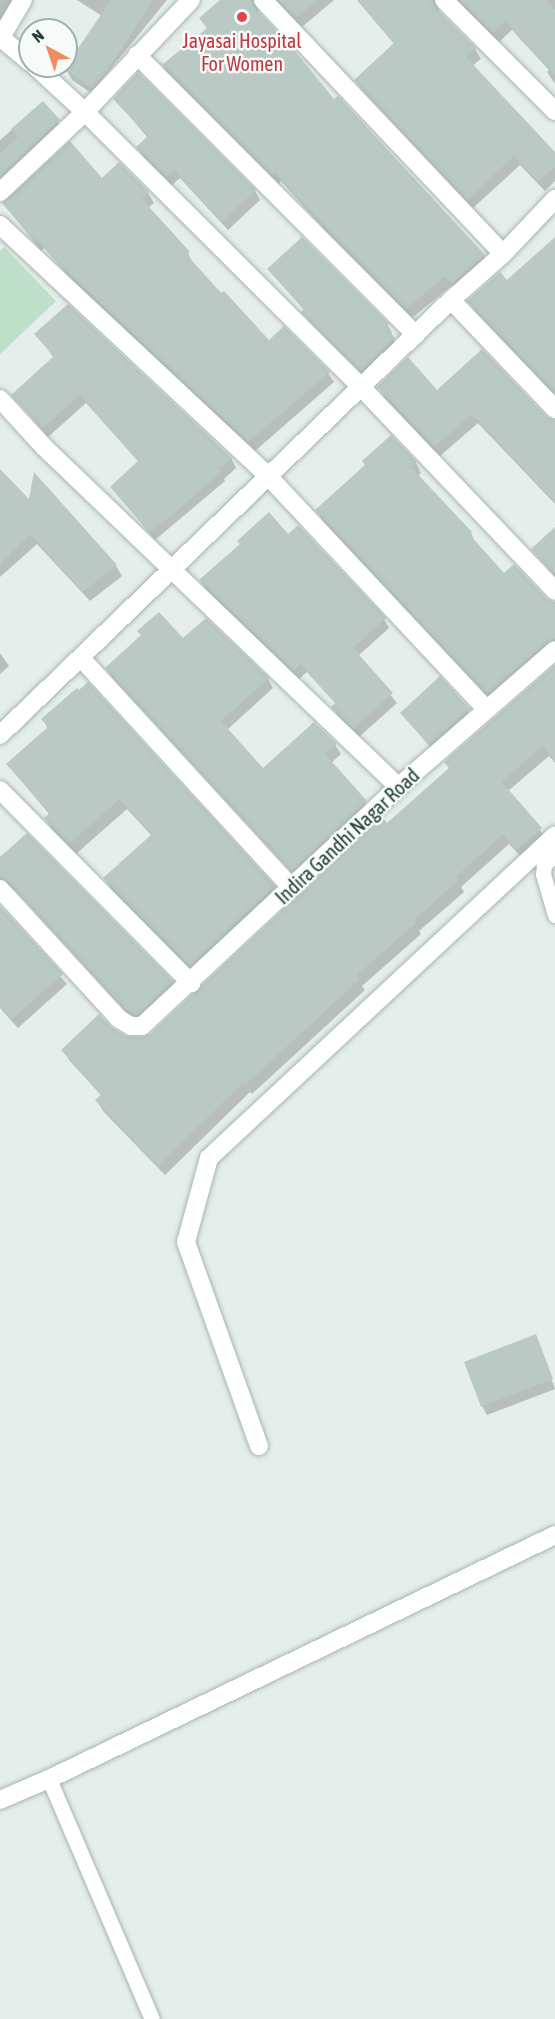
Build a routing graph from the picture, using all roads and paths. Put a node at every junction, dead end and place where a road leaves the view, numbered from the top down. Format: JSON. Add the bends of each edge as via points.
{"nodes":[{"id":1,"x":24,"y":0,"type":"edge"},
{"id":2,"x":191,"y":0,"type":"edge"},
{"id":3,"x":263,"y":0,"type":"edge"},
{"id":4,"x":444,"y":0,"type":"edge"},
{"id":5,"x":0,"y":37,"type":"edge"},
{"id":6,"x":18,"y":52,"type":"edge"},
{"id":7,"x":137,"y":55,"type":"junction"},
{"id":8,"x":48,"y":78,"type":"edge"},
{"id":9,"x":555,"y":111,"type":"edge"},
{"id":10,"x":85,"y":112,"type":"junction"},
{"id":11,"x":0,"y":192,"type":"edge"},
{"id":12,"x":552,"y":208,"type":"edge"},
{"id":13,"x":2,"y":230,"type":"edge"},
{"id":14,"x":503,"y":254,"type":"junction"},
{"id":15,"x":451,"y":300,"type":"junction"},
{"id":16,"x":416,"y":335,"type":"junction"},
{"id":17,"x":362,"y":388,"type":"junction"},
{"id":18,"x":0,"y":399,"type":"edge"},
{"id":19,"x":555,"y":409,"type":"edge"},
{"id":20,"x":269,"y":477,"type":"junction"},
{"id":21,"x":173,"y":570,"type":"junction"},
{"id":22,"x":555,"y":591,"type":"edge"},
{"id":23,"x":555,"y":650,"type":"edge"},
{"id":24,"x":81,"y":658,"type":"junction"},
{"id":25,"x":486,"y":709,"type":"junction"},
{"id":26,"x":0,"y":735,"type":"edge"},
{"id":27,"x":398,"y":787,"type":"junction"},
{"id":28,"x":0,"y":790,"type":"edge"},
{"id":29,"x":555,"y":835,"type":"edge"},
{"id":30,"x":555,"y":854,"type":"edge"},
{"id":31,"x":292,"y":888,"type":"junction"},
{"id":32,"x":0,"y":889,"type":"edge"},
{"id":33,"x":555,"y":915,"type":"edge"},
{"id":34,"x":191,"y":983,"type":"junction"},
{"id":35,"x":260,"y":1446,"type":"dead end"},
{"id":36,"x":555,"y":1535,"type":"edge"},
{"id":37,"x":50,"y":1779,"type":"junction"},
{"id":38,"x":0,"y":1800,"type":"edge"},
{"id":39,"x":152,"y":2019,"type":"edge"}],
"edges":[{"from":1,"to":5,"type":"street"},
{"from":2,"to":7,"type":"street"},
{"from":3,"to":14,"type":"street"},
{"from":4,"to":9,"type":"street"},
{"from":5,"to":6,"type":"street"},
{"from":7,"to":10,"type":"street"},
{"from":7,"to":16,"type":"street"},
{"from":8,"to":10,"type":"street"},
{"from":10,"to":11,"type":"street"},
{"from":10,"to":17,"type":"street"},
{"from":12,"to":14,"type":"street"},
{"from":13,"to":20,"type":"street"},
{"from":14,"to":15,"type":"street"},
{"from":15,"to":16,"type":"street"},
{"from":15,"to":19,"type":"street"},
{"from":16,"to":17,"type":"street"},
{"from":17,"to":20,"type":"street"},
{"from":17,"to":22,"type":"street"},
{"from":18,"to":21,"type":"street","via":[[44,447]]},
{"from":20,"to":21,"type":"street"},
{"from":20,"to":25,"type":"street"},
{"from":21,"to":24,"type":"street"},
{"from":21,"to":27,"type":"street"},
{"from":23,"to":25,"type":"street","name":"Indira Gandhi Nagar Road"},
{"from":24,"to":26,"type":"street"},
{"from":24,"to":31,"type":"street"},
{"from":25,"to":27,"type":"street","name":"Indira Gandhi Nagar Road"},
{"from":27,"to":31,"type":"street","name":"Indira Gandhi Nagar Road"},
{"from":28,"to":34,"type":"street"},
{"from":29,"to":35,"type":"street","via":[[209,1158],[186,1242]]},
{"from":30,"to":33,"type":"lane","via":[[544,864],[543,874]]},
{"from":31,"to":34,"type":"street","name":"Indira Gandhi Nagar Road"},
{"from":32,"to":34,"type":"street","name":"Indira Gandhi Nagar Road","via":[[119,1019],[130,1026],[142,1026]]},
{"from":36,"to":37,"type":"street"},
{"from":37,"to":38,"type":"street"},
{"from":37,"to":39,"type":"lane"}]}
